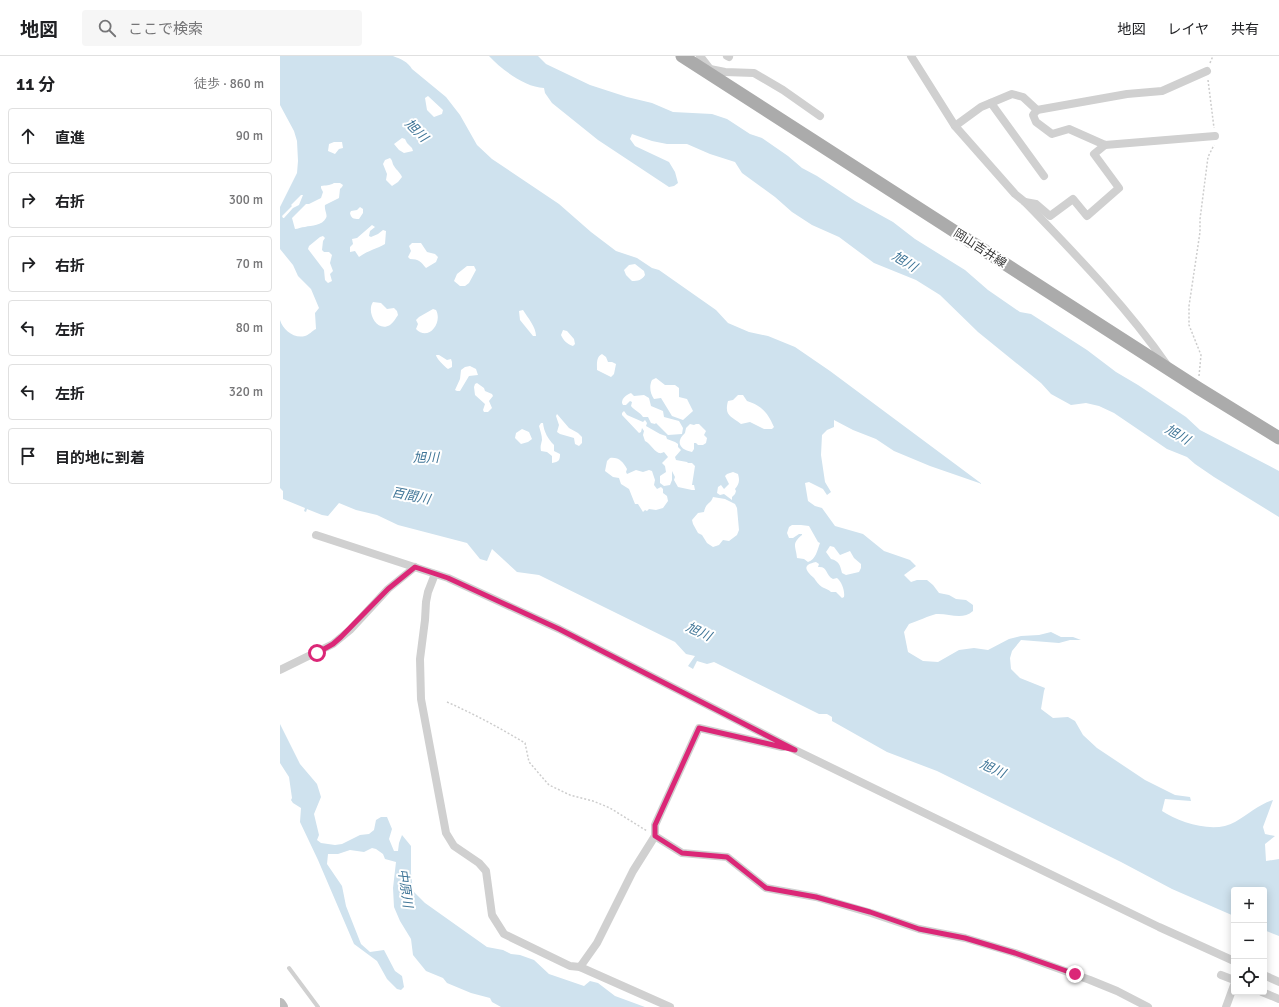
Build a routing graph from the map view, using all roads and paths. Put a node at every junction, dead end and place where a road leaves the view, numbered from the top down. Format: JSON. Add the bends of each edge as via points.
{"nodes":[{"id":1,"x":682,"y":56,"type":"edge"},
{"id":2,"x":700,"y":56,"type":"edge"},
{"id":3,"x":911,"y":56,"type":"edge"},
{"id":4,"x":1213,"y":56,"type":"edge"},
{"id":5,"x":709,"y":71,"type":"junction"},
{"id":6,"x":1207,"y":71,"type":"junction"},
{"id":7,"x":991,"y":103,"type":"junction"},
{"id":8,"x":1038,"y":110,"type":"junction"},
{"id":9,"x":820,"y":116,"type":"dead end"},
{"id":10,"x":955,"y":126,"type":"junction"},
{"id":11,"x":1215,"y":136,"type":"junction"},
{"id":12,"x":1105,"y":145,"type":"junction"},
{"id":13,"x":1044,"y":176,"type":"dead end"},
{"id":14,"x":1025,"y":202,"type":"junction"},
{"id":15,"x":1171,"y":371,"type":"junction"},
{"id":16,"x":1198,"y":388,"type":"junction"},
{"id":17,"x":1279,"y":438,"type":"edge"},
{"id":18,"x":316,"y":535,"type":"dead end"},
{"id":19,"x":415,"y":567,"type":"junction"},
{"id":20,"x":435,"y":574,"type":"junction"},
{"id":21,"x":280,"y":670,"type":"edge"},
{"id":22,"x":447,"y":702,"type":"dead end"},
{"id":23,"x":795,"y":750,"type":"junction"},
{"id":24,"x":655,"y":836,"type":"junction"},
{"id":25,"x":1231,"y":960,"type":"edge"},
{"id":26,"x":580,"y":967,"type":"junction"},
{"id":27,"x":289,"y":968,"type":"dead end"},
{"id":28,"x":1221,"y":975,"type":"dead end"},
{"id":29,"x":1267,"y":976,"type":"edge"},
{"id":30,"x":1231,"y":979,"type":"edge"},
{"id":31,"x":1279,"y":982,"type":"edge"},
{"id":32,"x":1231,"y":993,"type":"edge"},
{"id":33,"x":1267,"y":994,"type":"edge"},
{"id":34,"x":1279,"y":999,"type":"edge"},
{"id":35,"x":280,"y":1004,"type":"edge"},
{"id":36,"x":282,"y":1007,"type":"edge"},
{"id":37,"x":318,"y":1007,"type":"edge"},
{"id":38,"x":670,"y":1007,"type":"edge"},
{"id":39,"x":1148,"y":1007,"type":"edge"},
{"id":40,"x":1226,"y":1007,"type":"edge"}],
"edges":[{"from":1,"to":5,"type":"main road","name":"岡山吉井線"},
{"from":2,"to":5,"type":"street"},
{"from":3,"to":10,"type":"street"},
{"from":4,"to":6,"type":"path"},
{"from":5,"to":9,"type":"street","via":[[754,72]]},
{"from":5,"to":15,"type":"main road","name":"岡山吉井線"},
{"from":6,"to":8,"type":"street","via":[[1162,92],[1127,94]]},
{"from":6,"to":11,"type":"path"},
{"from":7,"to":8,"type":"street","via":[[1012,94],[1023,97]]},
{"from":7,"to":10,"type":"street","via":[[981,107]]},
{"from":7,"to":13,"type":"street"},
{"from":8,"to":12,"type":"street","via":[[1033,115],[1036,122],[1052,134],[1069,129]]},
{"from":10,"to":14,"type":"street"},
{"from":11,"to":12,"type":"street"},
{"from":11,"to":16,"type":"path","via":[[1215,143],[1208,157],[1189,306],[1189,325],[1201,355]]},
{"from":12,"to":14,"type":"street","via":[[1094,154],[1119,188],[1087,216],[1073,199],[1050,216],[1036,204]]},
{"from":14,"to":15,"type":"street","via":[[1087,266],[1148,338]]},
{"from":15,"to":16,"type":"main road","name":"岡山吉井線"},
{"from":16,"to":17,"type":"main road","name":"岡山吉井線"},
{"from":18,"to":19,"type":"street"},
{"from":19,"to":20,"type":"street"},
{"from":19,"to":21,"type":"street","via":[[388,589],[350,630],[333,644]]},
{"from":20,"to":23,"type":"street","via":[[559,629]]},
{"from":20,"to":26,"type":"street","via":[[426,602],[420,659],[421,699],[446,833],[454,846],[486,871],[492,915],[504,934],[570,966]]},
{"from":22,"to":24,"type":"path","via":[[525,743],[529,762],[549,785],[610,808]]},
{"from":23,"to":24,"type":"street","via":[[699,728],[655,825]]},
{"from":23,"to":25,"type":"street"},
{"from":24,"to":26,"type":"street","via":[[633,871],[598,943]]},
{"from":24,"to":39,"type":"street","via":[[682,853],[727,857],[766,888],[816,897],[919,929],[965,938],[1008,951],[1090,980]]},
{"from":26,"to":38,"type":"street"},
{"from":27,"to":37,"type":"lane"},
{"from":28,"to":30,"type":"street"},
{"from":29,"to":31,"type":"street"},
{"from":32,"to":40,"type":"street"},
{"from":33,"to":34,"type":"street"},
{"from":35,"to":36,"type":"street"}]}
